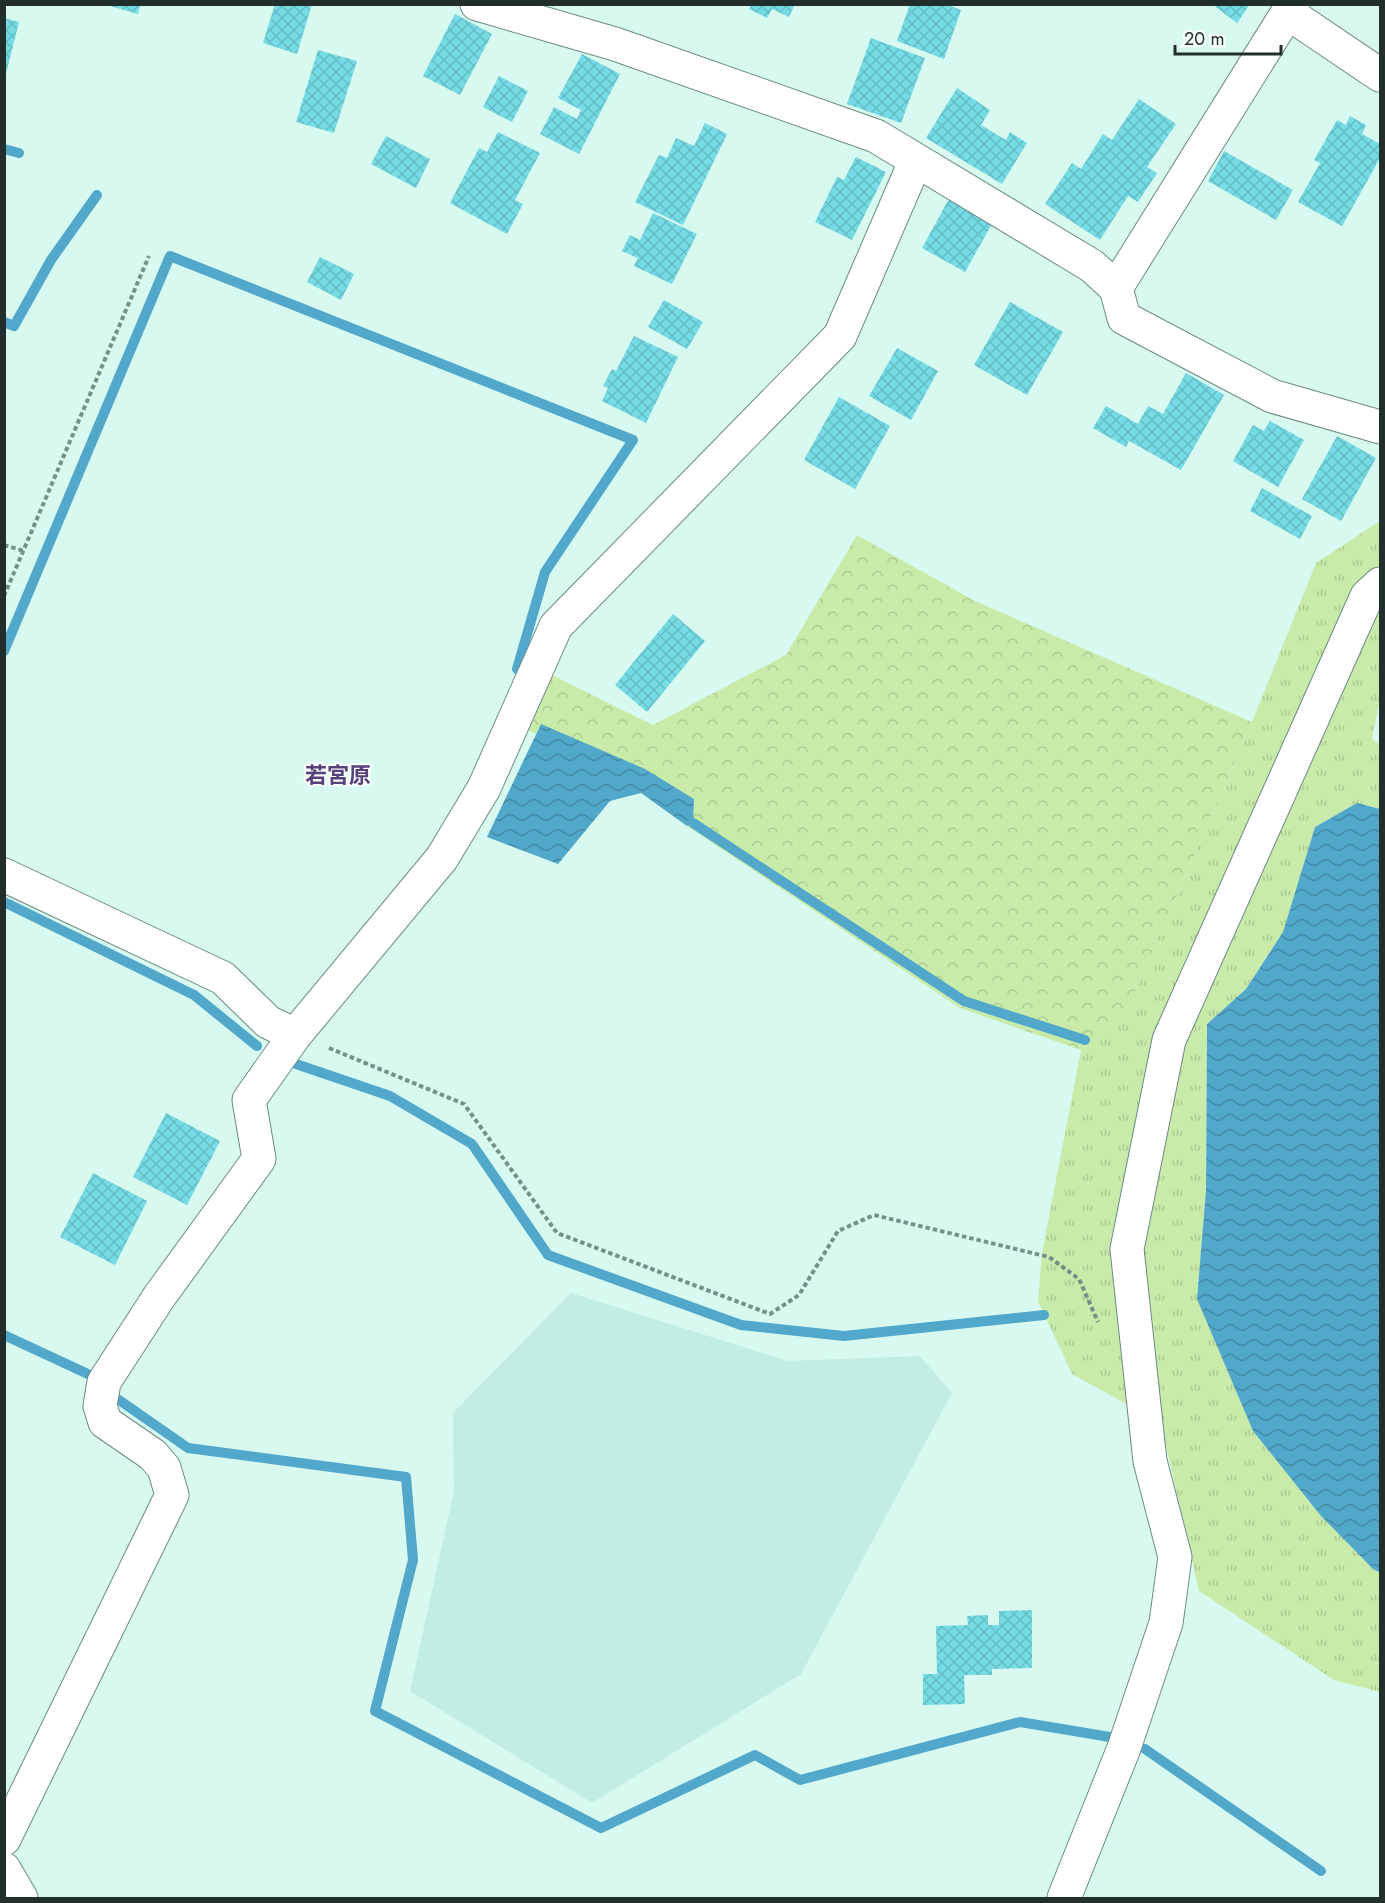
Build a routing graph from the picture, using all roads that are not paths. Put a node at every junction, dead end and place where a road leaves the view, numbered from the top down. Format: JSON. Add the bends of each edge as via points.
{"nodes":[{"id":1,"x":477,"y":4,"type":"edge"},
{"id":2,"x":1290,"y":9,"type":"edge"},
{"id":3,"x":1380,"y":75,"type":"edge"},
{"id":4,"x":916,"y":160,"type":"junction"},
{"id":5,"x":1116,"y":288,"type":"junction"},
{"id":6,"x":1380,"y":427,"type":"edge"},
{"id":7,"x":1380,"y":584,"type":"edge"},
{"id":8,"x":4,"y":875,"type":"edge"},
{"id":9,"x":295,"y":1035,"type":"junction"},
{"id":10,"x":4,"y":1839,"type":"edge"},
{"id":11,"x":4,"y":1869,"type":"edge"},
{"id":12,"x":21,"y":1899,"type":"edge"},
{"id":13,"x":1064,"y":1899,"type":"edge"}],
"edges":[{"from":1,"to":4,"type":"street","via":[[642,53],[876,136]]},
{"from":2,"to":3,"type":"street"},
{"from":2,"to":5,"type":"street"},
{"from":4,"to":5,"type":"street","via":[[1092,267]]},
{"from":4,"to":9,"type":"street","via":[[840,336],[556,626],[484,788],[442,858]]},
{"from":5,"to":6,"type":"street","via":[[1124,318],[1272,396]]},
{"from":7,"to":13,"type":"street","via":[[1367,596],[1169,1040],[1127,1249],[1150,1461],[1175,1557],[1166,1623],[1124,1748]]},
{"from":8,"to":9,"type":"street","via":[[223,978],[268,1022]]},
{"from":9,"to":10,"type":"street","via":[[249,1100],[259,1159],[159,1297],[104,1382],[100,1406],[105,1422],[153,1455],[164,1468],[172,1495]]},
{"from":11,"to":12,"type":"street"}]}
